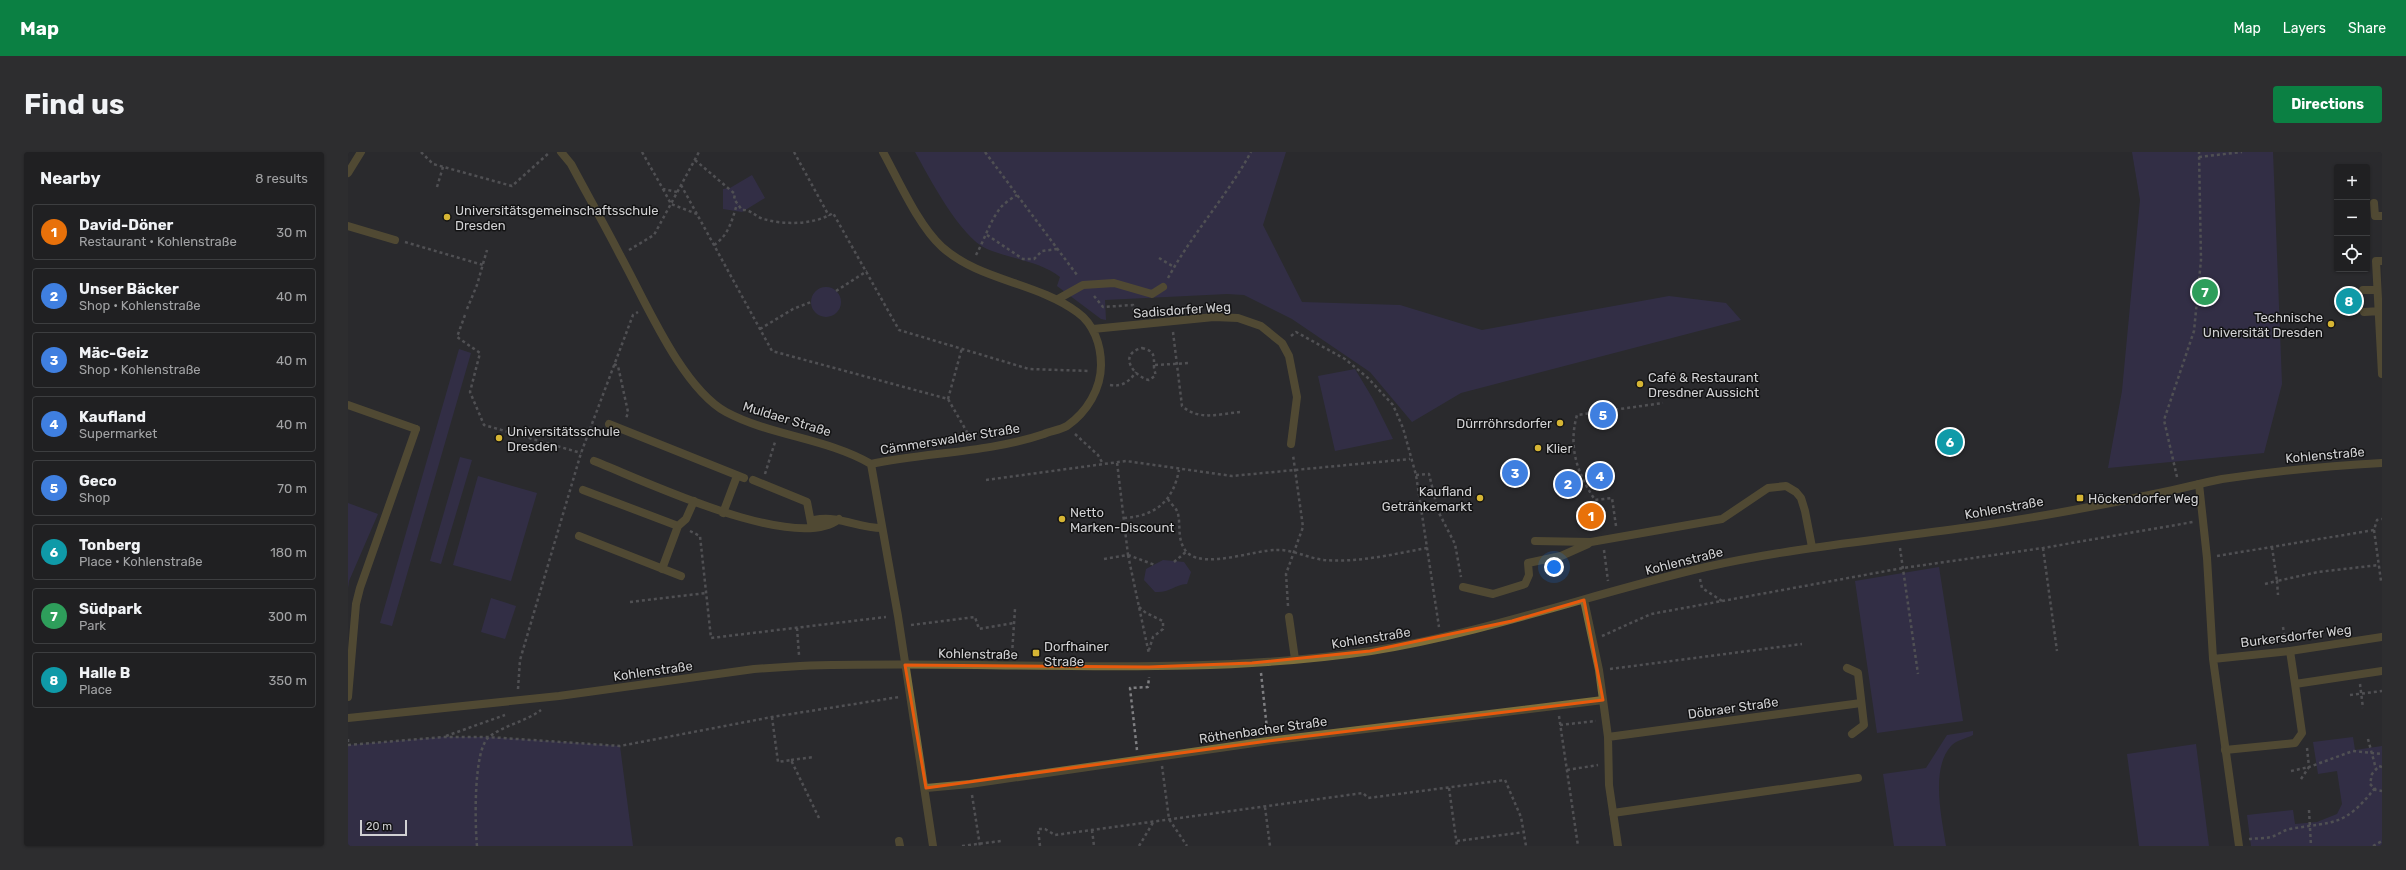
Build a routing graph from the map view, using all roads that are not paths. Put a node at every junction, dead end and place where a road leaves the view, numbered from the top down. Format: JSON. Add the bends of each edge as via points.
{"nodes":[{"id":1,"x":361,"y":152,"type":"edge"},
{"id":2,"x":561,"y":152,"type":"edge"},
{"id":3,"x":883,"y":152,"type":"edge"},
{"id":4,"x":348,"y":173,"type":"edge"},
{"id":5,"x":2374,"y":203,"type":"dead end"},
{"id":6,"x":2382,"y":216,"type":"edge"},
{"id":7,"x":348,"y":226,"type":"edge"},
{"id":8,"x":395,"y":240,"type":"road end"},
{"id":9,"x":2382,"y":261,"type":"edge"},
{"id":10,"x":1163,"y":287,"type":"road end"},
{"id":11,"x":2363,"y":290,"type":"dead end"},
{"id":12,"x":2376,"y":290,"type":"junction"},
{"id":13,"x":1058,"y":299,"type":"junction"},
{"id":14,"x":2379,"y":311,"type":"edge"},
{"id":15,"x":2364,"y":312,"type":"dead end"},
{"id":16,"x":1092,"y":329,"type":"junction"},
{"id":17,"x":2382,"y":374,"type":"edge"},
{"id":18,"x":348,"y":405,"type":"edge"},
{"id":19,"x":609,"y":424,"type":"dead end"},
{"id":20,"x":1291,"y":444,"type":"road end"},
{"id":21,"x":594,"y":461,"type":"dead end"},
{"id":22,"x":2382,"y":463,"type":"edge"},
{"id":23,"x":871,"y":464,"type":"junction"},
{"id":24,"x":753,"y":480,"type":"dead end"},
{"id":25,"x":2199,"y":484,"type":"junction"},
{"id":26,"x":583,"y":490,"type":"dead end"},
{"id":27,"x":694,"y":500,"type":"junction"},
{"id":28,"x":723,"y":513,"type":"junction"},
{"id":29,"x":678,"y":526,"type":"junction"},
{"id":30,"x":812,"y":528,"type":"junction"},
{"id":31,"x":882,"y":528,"type":"junction"},
{"id":32,"x":579,"y":536,"type":"dead end"},
{"id":33,"x":1536,"y":541,"type":"dead end"},
{"id":34,"x":1591,"y":542,"type":"junction"},
{"id":35,"x":1812,"y":547,"type":"junction"},
{"id":36,"x":662,"y":568,"type":"junction"},
{"id":37,"x":680,"y":576,"type":"dead end"},
{"id":38,"x":1463,"y":587,"type":"road end"},
{"id":39,"x":1584,"y":600,"type":"junction"},
{"id":40,"x":1289,"y":617,"type":"dead end"},
{"id":41,"x":2382,"y":636,"type":"edge"},
{"id":42,"x":2290,"y":650,"type":"junction"},
{"id":43,"x":2213,"y":659,"type":"junction"},
{"id":44,"x":1295,"y":660,"type":"junction"},
{"id":45,"x":905,"y":665,"type":"junction"},
{"id":46,"x":1847,"y":668,"type":"dead end"},
{"id":47,"x":2382,"y":671,"type":"edge"},
{"id":48,"x":2295,"y":684,"type":"junction"},
{"id":49,"x":348,"y":697,"type":"edge"},
{"id":50,"x":1603,"y":700,"type":"junction"},
{"id":51,"x":1861,"y":703,"type":"junction"},
{"id":52,"x":348,"y":718,"type":"edge"},
{"id":53,"x":1852,"y":734,"type":"dead end"},
{"id":54,"x":1608,"y":737,"type":"junction"},
{"id":55,"x":2225,"y":750,"type":"junction"},
{"id":56,"x":1858,"y":778,"type":"dead end"},
{"id":57,"x":926,"y":788,"type":"junction"},
{"id":58,"x":1613,"y":813,"type":"junction"},
{"id":59,"x":2239,"y":843,"type":"edge"},
{"id":60,"x":933,"y":846,"type":"edge"},
{"id":61,"x":1618,"y":846,"type":"edge"}],
"edges":[{"from":1,"to":4,"type":"street"},
{"from":2,"to":23,"type":"street","name":"Muldaer Straße","via":[[571,164],[684,370],[708,399],[743,420],[850,451]]},
{"from":3,"to":13,"type":"street","name":"Cämmerswalder Straße","via":[[925,226],[942,246],[969,266]]},
{"from":5,"to":6,"type":"street","via":[[2375,216]]},
{"from":7,"to":8,"type":"street"},
{"from":9,"to":12,"type":"street","via":[[2376,261]]},
{"from":10,"to":13,"type":"street","via":[[1152,294],[1114,283],[1083,285]]},
{"from":11,"to":12,"type":"street"},
{"from":12,"to":14,"type":"street"},
{"from":13,"to":16,"type":"street","name":"Cämmerswalder Straße","via":[[1079,313]]},
{"from":14,"to":15,"type":"street"},
{"from":14,"to":17,"type":"street"},
{"from":16,"to":20,"type":"street","name":"Sadisdorfer Weg","via":[[1171,321],[1238,318],[1261,326],[1282,343],[1289,356],[1297,398]]},
{"from":16,"to":23,"type":"street","name":"Cämmerswalder Straße","via":[[1101,350],[1100,382],[1090,403],[1066,426],[1025,440],[978,449],[901,457]]},
{"from":18,"to":49,"type":"street","via":[[416,429],[360,588],[356,604]]},
{"from":19,"to":28,"type":"street","via":[[741,477]]},
{"from":21,"to":27,"type":"street"},
{"from":22,"to":25,"type":"street","name":"Kohlenstraße","via":[[2284,470]]},
{"from":23,"to":31,"type":"street"},
{"from":24,"to":30,"type":"street","via":[[807,502]]},
{"from":25,"to":35,"type":"street","name":"Kohlenstraße","via":[[1978,526]]},
{"from":25,"to":43,"type":"street","via":[[2207,558]]},
{"from":26,"to":29,"type":"street"},
{"from":27,"to":28,"type":"street"},
{"from":27,"to":29,"type":"street","via":[[686,519]]},
{"from":28,"to":30,"type":"street","via":[[781,528]]},
{"from":29,"to":36,"type":"street"},
{"from":30,"to":31,"type":"street","via":[[814,520],[832,517],[866,528]]},
{"from":31,"to":45,"type":"street"},
{"from":32,"to":36,"type":"street"},
{"from":33,"to":34,"type":"street"},
{"from":34,"to":35,"type":"street","via":[[1722,519],[1768,488],[1786,486],[1801,498]]},
{"from":34,"to":38,"type":"street","via":[[1561,556],[1528,563],[1529,575],[1524,584],[1493,594]]},
{"from":35,"to":39,"type":"street","name":"Kohlenstraße","via":[[1698,569]]},
{"from":36,"to":37,"type":"street"},
{"from":39,"to":44,"type":"street","name":"Kohlenstraße","via":[[1441,638],[1370,651]]},
{"from":39,"to":50,"type":"street"},
{"from":40,"to":44,"type":"street"},
{"from":41,"to":42,"type":"street","name":"Burkersdorfer Weg"},
{"from":42,"to":43,"type":"street","name":"Burkersdorfer Weg"},
{"from":42,"to":48,"type":"street"},
{"from":43,"to":55,"type":"street"},
{"from":44,"to":45,"type":"street","name":"Kohlenstraße","via":[[1149,667]]},
{"from":45,"to":52,"type":"street","name":"Kohlenstraße","via":[[754,669],[518,701]]},
{"from":45,"to":57,"type":"street"},
{"from":46,"to":51,"type":"street","via":[[1858,673]]},
{"from":47,"to":48,"type":"street"},
{"from":48,"to":55,"type":"street","via":[[2302,733],[2295,742]]},
{"from":50,"to":54,"type":"street"},
{"from":50,"to":57,"type":"street","name":"Röthenbacher Straße","via":[[1268,741],[970,784]]},
{"from":51,"to":53,"type":"street","via":[[1864,725]]},
{"from":51,"to":54,"type":"street","name":"Döbraer Straße"},
{"from":54,"to":58,"type":"street"},
{"from":55,"to":59,"type":"street"},
{"from":56,"to":58,"type":"street"},
{"from":57,"to":60,"type":"street"},
{"from":58,"to":61,"type":"street"}]}
